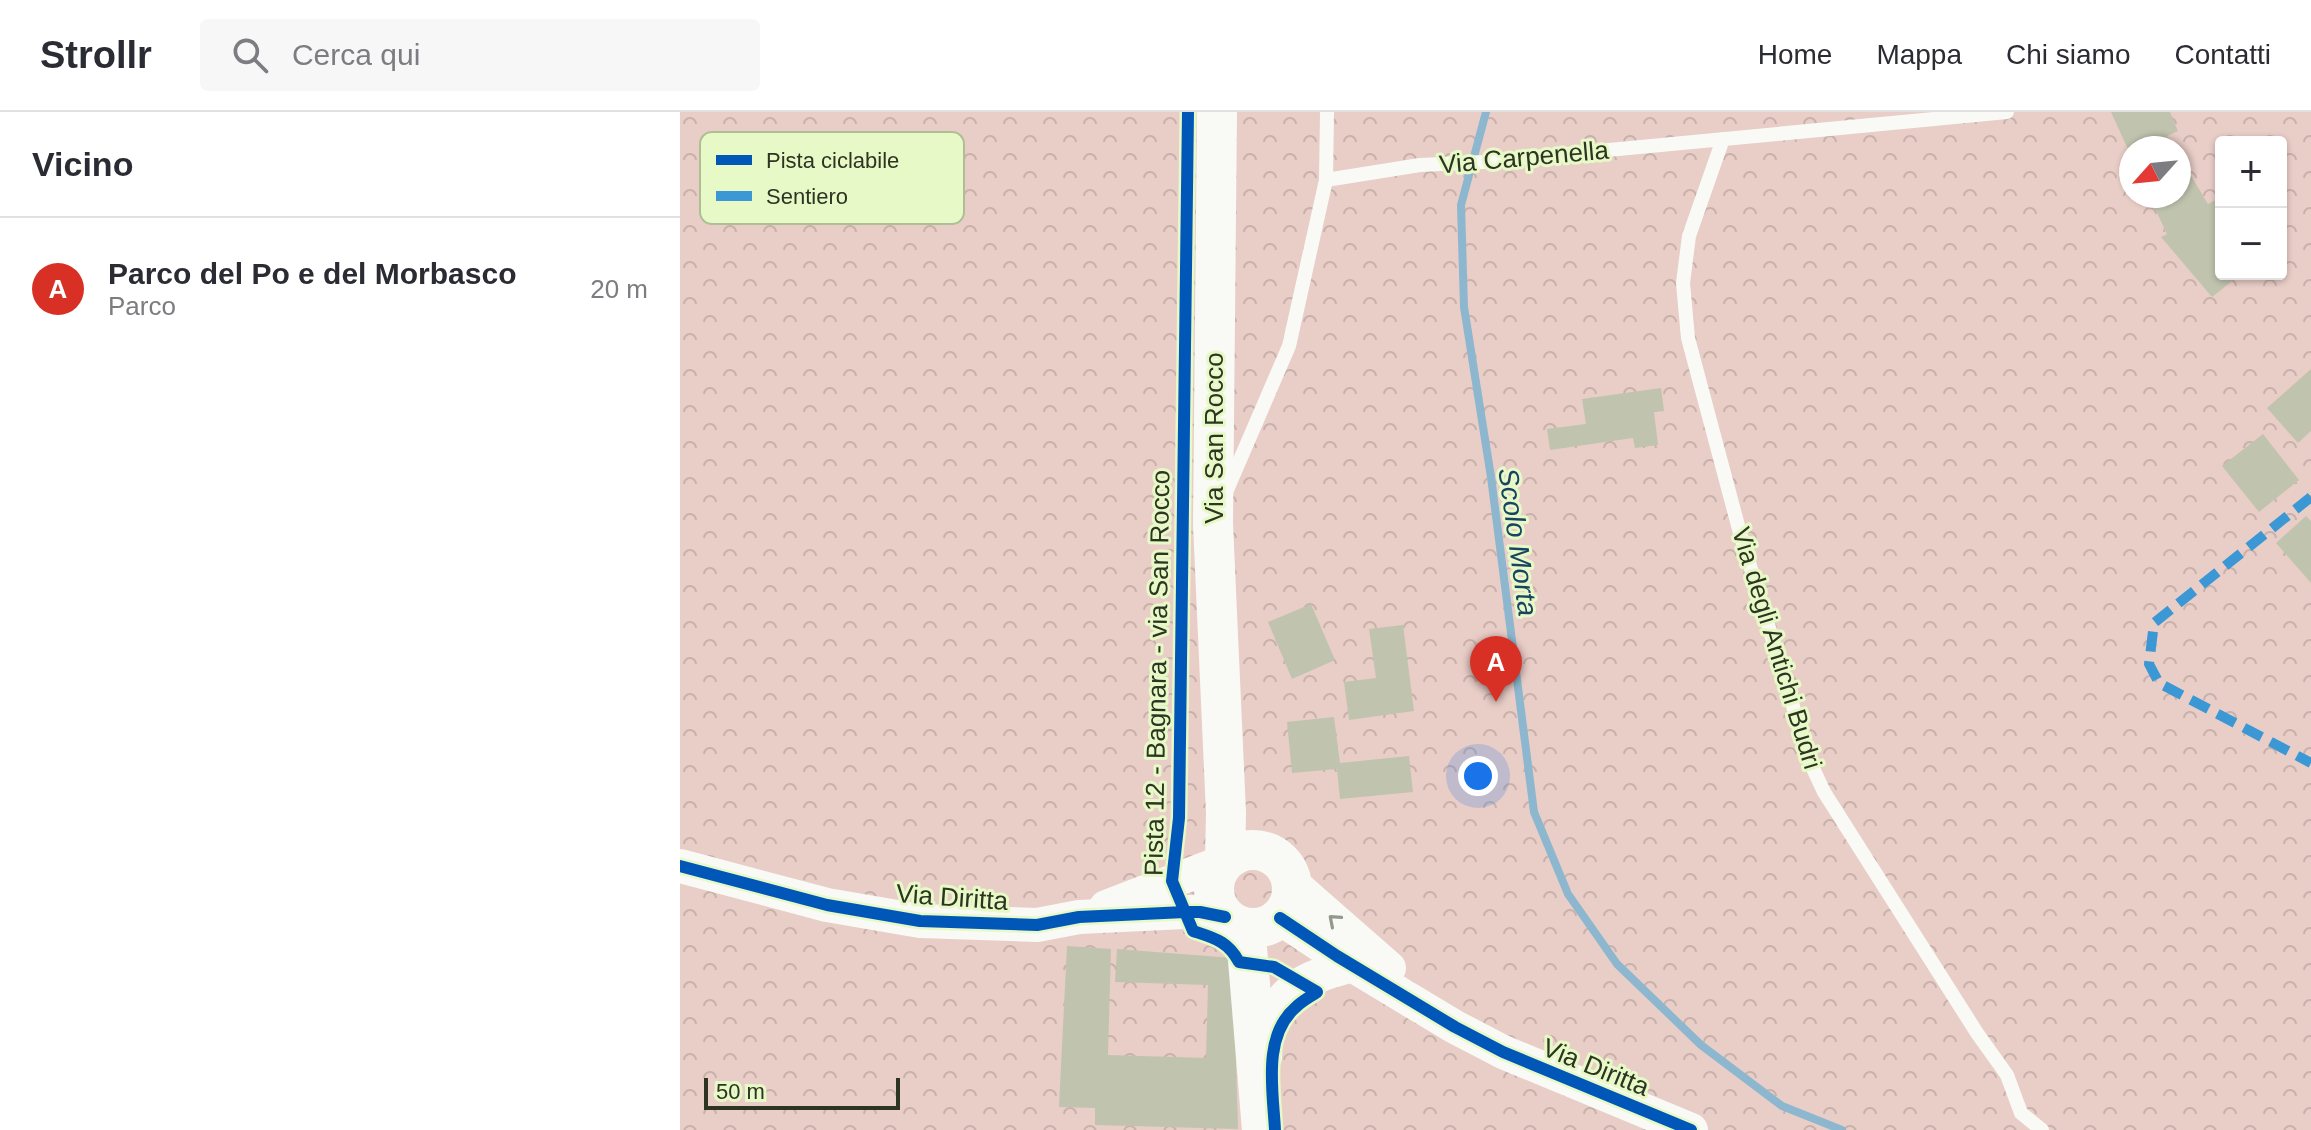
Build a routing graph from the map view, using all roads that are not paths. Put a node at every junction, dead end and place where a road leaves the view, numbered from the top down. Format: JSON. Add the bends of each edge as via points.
{"nodes":[{"id":1,"x":1217,"y":112,"type":"edge"},
{"id":2,"x":1327,"y":112,"type":"edge"},
{"id":3,"x":2007,"y":112,"type":"edge"},
{"id":4,"x":1723,"y":139,"type":"junction"},
{"id":5,"x":1326,"y":180,"type":"junction"},
{"id":6,"x":1213,"y":524,"type":"junction"},
{"id":7,"x":1240,"y":855,"type":"junction"},
{"id":8,"x":680,"y":866,"type":"edge"},
{"id":9,"x":1286,"y":900,"type":"junction"},
{"id":10,"x":1079,"y":917,"type":"junction"},
{"id":11,"x":1233,"y":921,"type":"junction"},
{"id":12,"x":1353,"y":965,"type":"junction"},
{"id":13,"x":1268,"y":1020,"type":"junction"},
{"id":14,"x":1455,"y":1027,"type":"junction"},
{"id":15,"x":2021,"y":1113,"type":"junction"},
{"id":16,"x":1261,"y":1118,"type":"edge"},
{"id":17,"x":1691,"y":1130,"type":"edge"},
{"id":18,"x":2021,"y":1130,"type":"edge"},
{"id":19,"x":2042,"y":1130,"type":"edge"}],
"edges":[{"from":1,"to":6,"type":"main road","name":"Via San Rocco"},
{"from":2,"to":5,"type":"lane"},
{"from":3,"to":4,"type":"lane","name":"Via Carpenella"},
{"from":4,"to":5,"type":"lane","name":"Via Carpenella","via":[[1420,165]]},
{"from":4,"to":15,"type":"lane","name":"Via degli Antichi Budri","via":[[1689,236],[1683,283],[1688,338],[1810,762],[1824,792],[2007,1075]]},
{"from":5,"to":6,"type":"lane","via":[[1289,346]]},
{"from":6,"to":7,"type":"main road","name":"Via San Rocco","via":[[1223,764]]},
{"from":7,"to":9,"type":"main road","via":[[1267,852],[1279,859],[1287,870]]},
{"from":7,"to":10,"type":"street","name":"Via Diritta"},
{"from":7,"to":11,"type":"main road","via":[[1214,883],[1218,907]]},
{"from":8,"to":10,"type":"street","name":"Via Diritta","via":[[827,905],[920,921],[1037,925]]},
{"from":9,"to":11,"type":"main road","via":[[1261,927]]},
{"from":9,"to":12,"type":"street","name":"Via Diritta"},
{"from":9,"to":13,"type":"main road"},
{"from":14,"to":9,"type":"street","name":"Via Diritta","one_way":true},
{"from":10,"to":11,"type":"street","name":"Via Diritta","via":[[1200,912]]},
{"from":11,"to":16,"type":"main road","via":[[1247,948]]},
{"from":12,"to":13,"type":"street","via":[[1308,978]]},
{"from":12,"to":14,"type":"street","name":"Via Diritta"},
{"from":13,"to":16,"type":"street"},
{"from":14,"to":17,"type":"street","name":"Via Diritta"},
{"from":15,"to":18,"type":"lane","name":"Via degli Antichi Budri"},
{"from":15,"to":19,"type":"lane"}]}
